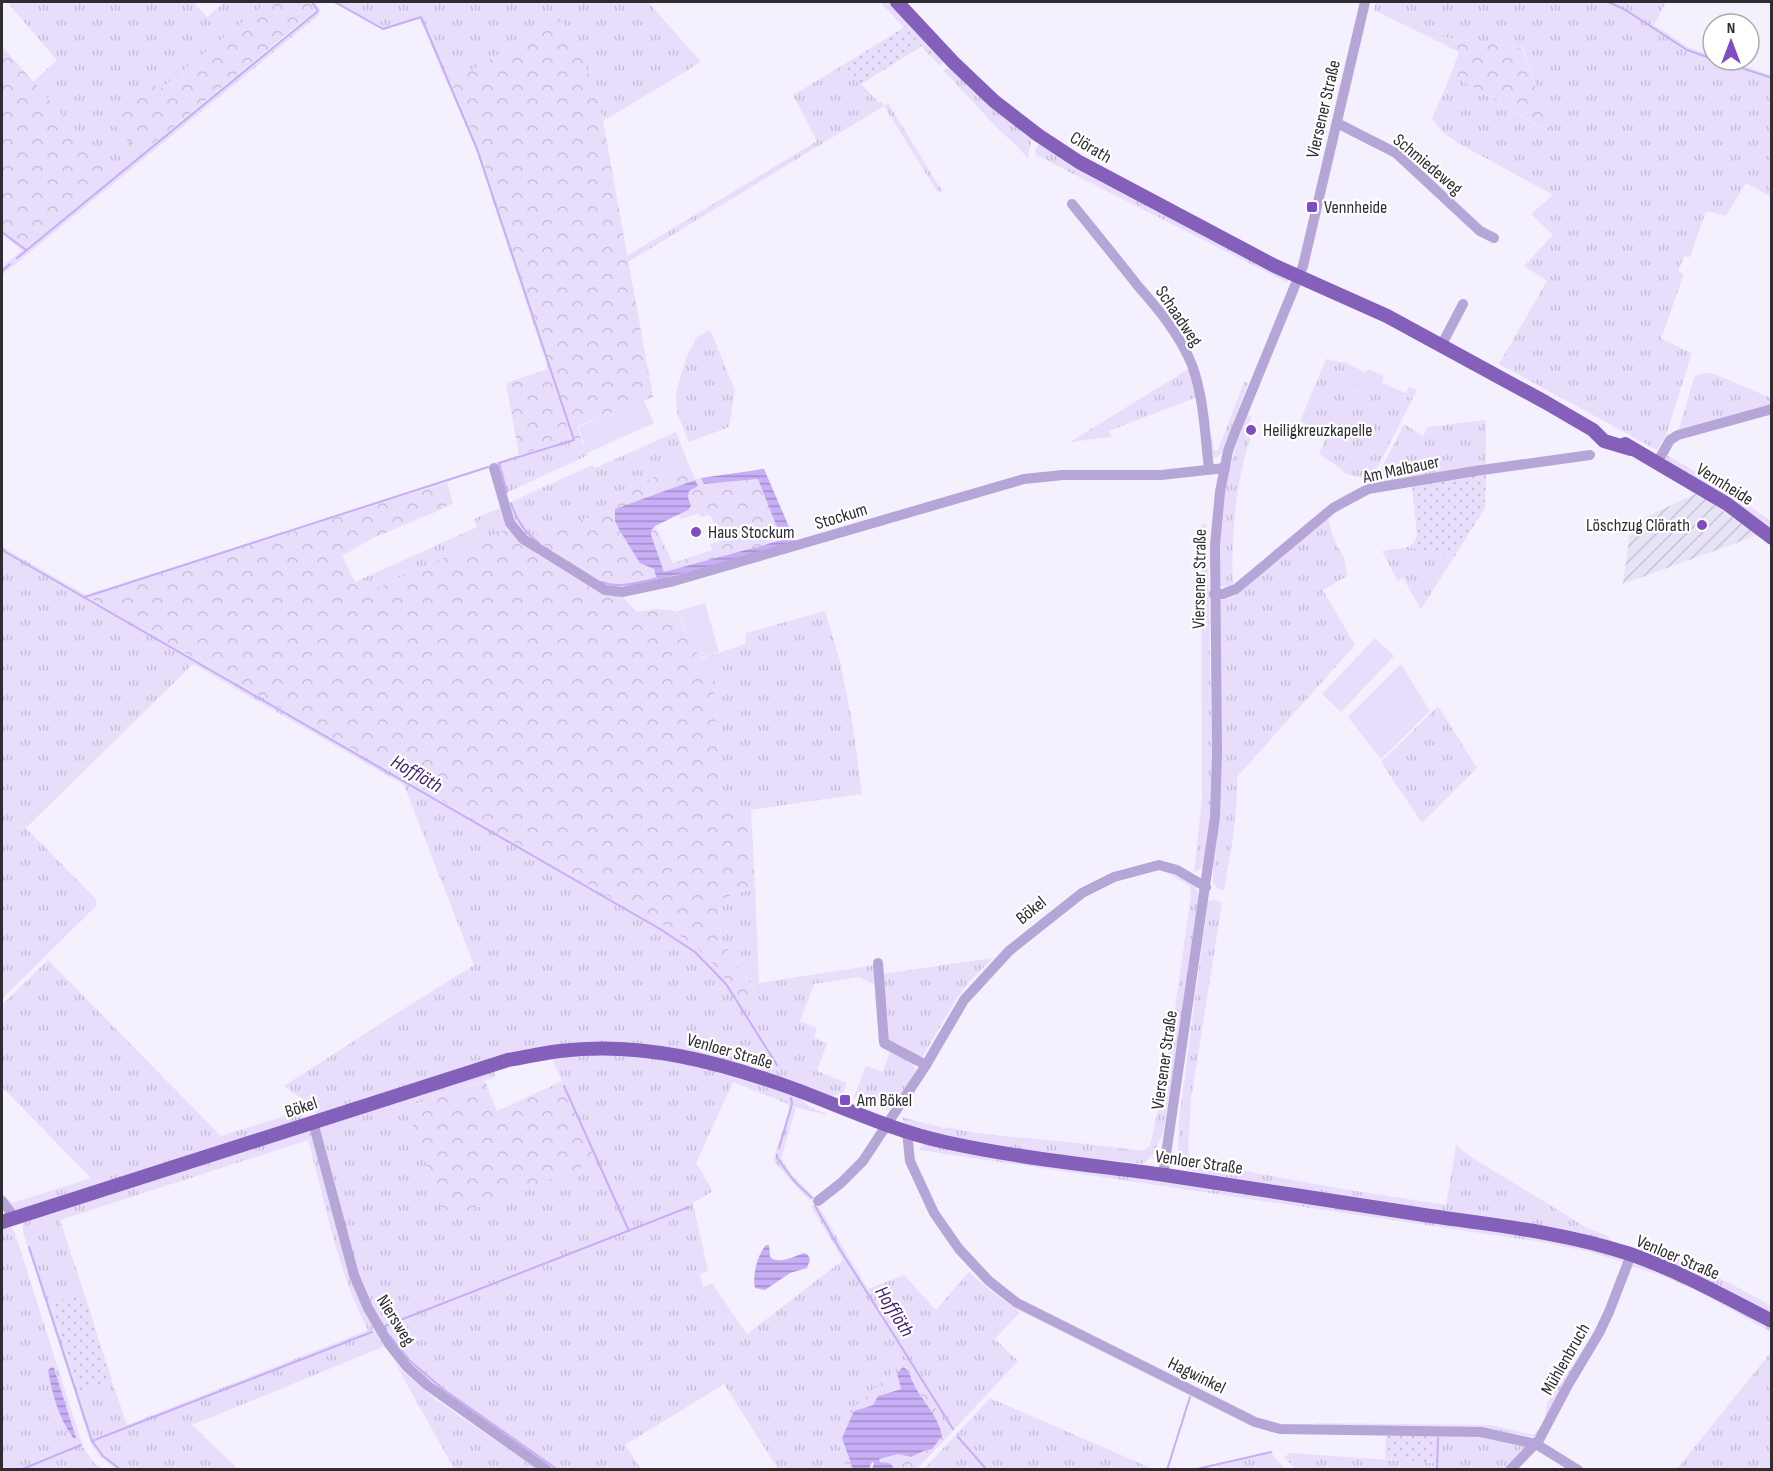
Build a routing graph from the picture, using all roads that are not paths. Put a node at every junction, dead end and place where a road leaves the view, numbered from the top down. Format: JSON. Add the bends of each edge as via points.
{"nodes":[{"id":1,"x":897,"y":2,"type":"edge"},
{"id":2,"x":1365,"y":2,"type":"edge"},
{"id":3,"x":1337,"y":123,"type":"junction"},
{"id":4,"x":1072,"y":204,"type":"dead end"},
{"id":5,"x":1494,"y":238,"type":"dead end"},
{"id":6,"x":1299,"y":277,"type":"junction"},
{"id":7,"x":1463,"y":304,"type":"dead end"},
{"id":8,"x":1441,"y":346,"type":"junction"},
{"id":9,"x":1772,"y":409,"type":"edge"},
{"id":10,"x":1590,"y":455,"type":"dead end"},
{"id":11,"x":1657,"y":464,"type":"junction"},
{"id":12,"x":494,"y":468,"type":"dead end"},
{"id":13,"x":1225,"y":468,"type":"junction"},
{"id":14,"x":1209,"y":469,"type":"junction"},
{"id":15,"x":1772,"y":538,"type":"edge"},
{"id":16,"x":1214,"y":594,"type":"junction"},
{"id":17,"x":1206,"y":887,"type":"junction"},
{"id":18,"x":878,"y":963,"type":"dead end"},
{"id":19,"x":616,"y":1048,"type":"joint"},
{"id":20,"x":926,"y":1065,"type":"junction"},
{"id":21,"x":313,"y":1122,"type":"junction"},
{"id":22,"x":888,"y":1124,"type":"junction"},
{"id":23,"x":907,"y":1131,"type":"junction"},
{"id":24,"x":1163,"y":1175,"type":"junction"},
{"id":25,"x":2,"y":1201,"type":"edge"},
{"id":26,"x":818,"y":1201,"type":"dead end"},
{"id":27,"x":8,"y":1220,"type":"edge"},
{"id":28,"x":1631,"y":1255,"type":"junction"},
{"id":29,"x":1772,"y":1321,"type":"edge"},
{"id":30,"x":1536,"y":1444,"type":"junction"},
{"id":31,"x":548,"y":1470,"type":"edge"},
{"id":32,"x":1510,"y":1470,"type":"edge"},
{"id":33,"x":1578,"y":1470,"type":"edge"}],
"edges":[{"from":1,"to":6,"type":"main road","name":"Clörath","via":[[994,102],[1038,135],[1093,171]]},
{"from":2,"to":3,"type":"street","name":"Viersener Straße"},
{"from":3,"to":5,"type":"street","name":"Schmiedeweg","via":[[1396,153],[1480,231]]},
{"from":3,"to":6,"type":"street","name":"Viersener Straße"},
{"from":4,"to":14,"type":"street","name":"Schaadweg","via":[[1159,311],[1186,353],[1201,399]]},
{"from":6,"to":8,"type":"main road","name":"Vennheide","via":[[1377,311]]},
{"from":6,"to":13,"type":"street","name":"Viersener Straße","via":[[1244,408]]},
{"from":7,"to":8,"type":"street"},
{"from":8,"to":11,"type":"main road","name":"Vennheide","via":[[1545,402],[1593,430],[1604,441],[1630,449]]},
{"from":9,"to":11,"type":"street","via":[[1678,435],[1670,440]]},
{"from":10,"to":16,"type":"street","name":"Am Malbauer","via":[[1368,489],[1333,508],[1236,589]]},
{"from":11,"to":15,"type":"main road","name":"Vennheide","via":[[1727,504]]},
{"from":12,"to":14,"type":"street","name":"Stockum","via":[[510,523],[523,539],[605,590],[622,592],[674,581],[1024,478],[1168,475]]},
{"from":13,"to":14,"type":"street","name":"Stockum"},
{"from":13,"to":16,"type":"street","name":"Viersener Straße","via":[[1216,524]]},
{"from":16,"to":17,"type":"street","name":"Viersener Straße","via":[[1217,789]]},
{"from":17,"to":20,"type":"street","name":"Bökel","via":[[1177,870],[1159,865],[1114,877],[1082,893],[1009,951],[964,1000]]},
{"from":17,"to":24,"type":"street","name":"Viersener Straße"},
{"from":18,"to":20,"type":"street","via":[[884,1043]]},
{"from":19,"to":21,"type":"main road","name":"Bökel","via":[[562,1050],[508,1060]]},
{"from":19,"to":22,"type":"main road","name":"Venloer Straße","via":[[710,1061]]},
{"from":20,"to":22,"type":"street","name":"Bökel"},
{"from":21,"to":27,"type":"main road","name":"Bökel"},
{"from":21,"to":31,"type":"street","name":"Niersweg","via":[[354,1275],[385,1338],[428,1385]]},
{"from":22,"to":23,"type":"main road","name":"Venloer Straße"},
{"from":22,"to":26,"type":"street","name":"Bökel","via":[[856,1170]]},
{"from":23,"to":24,"type":"main road","name":"Venloer Straße","via":[[1011,1155]]},
{"from":23,"to":30,"type":"street","name":"Hagwinkel","via":[[910,1161],[934,1213],[959,1248],[989,1281],[1017,1303],[1077,1334],[1266,1426],[1481,1432]]},
{"from":24,"to":28,"type":"main road","name":"Venloer Straße","via":[[1534,1232]]},
{"from":25,"to":27,"type":"street"},
{"from":28,"to":29,"type":"main road","name":"Venloer Straße","via":[[1699,1283]]},
{"from":28,"to":30,"type":"street","name":"Mühlenbruch","via":[[1599,1333]]},
{"from":30,"to":32,"type":"street","name":"Mühlenbruch"},
{"from":30,"to":33,"type":"street","name":"Hagwinkel"}]}
